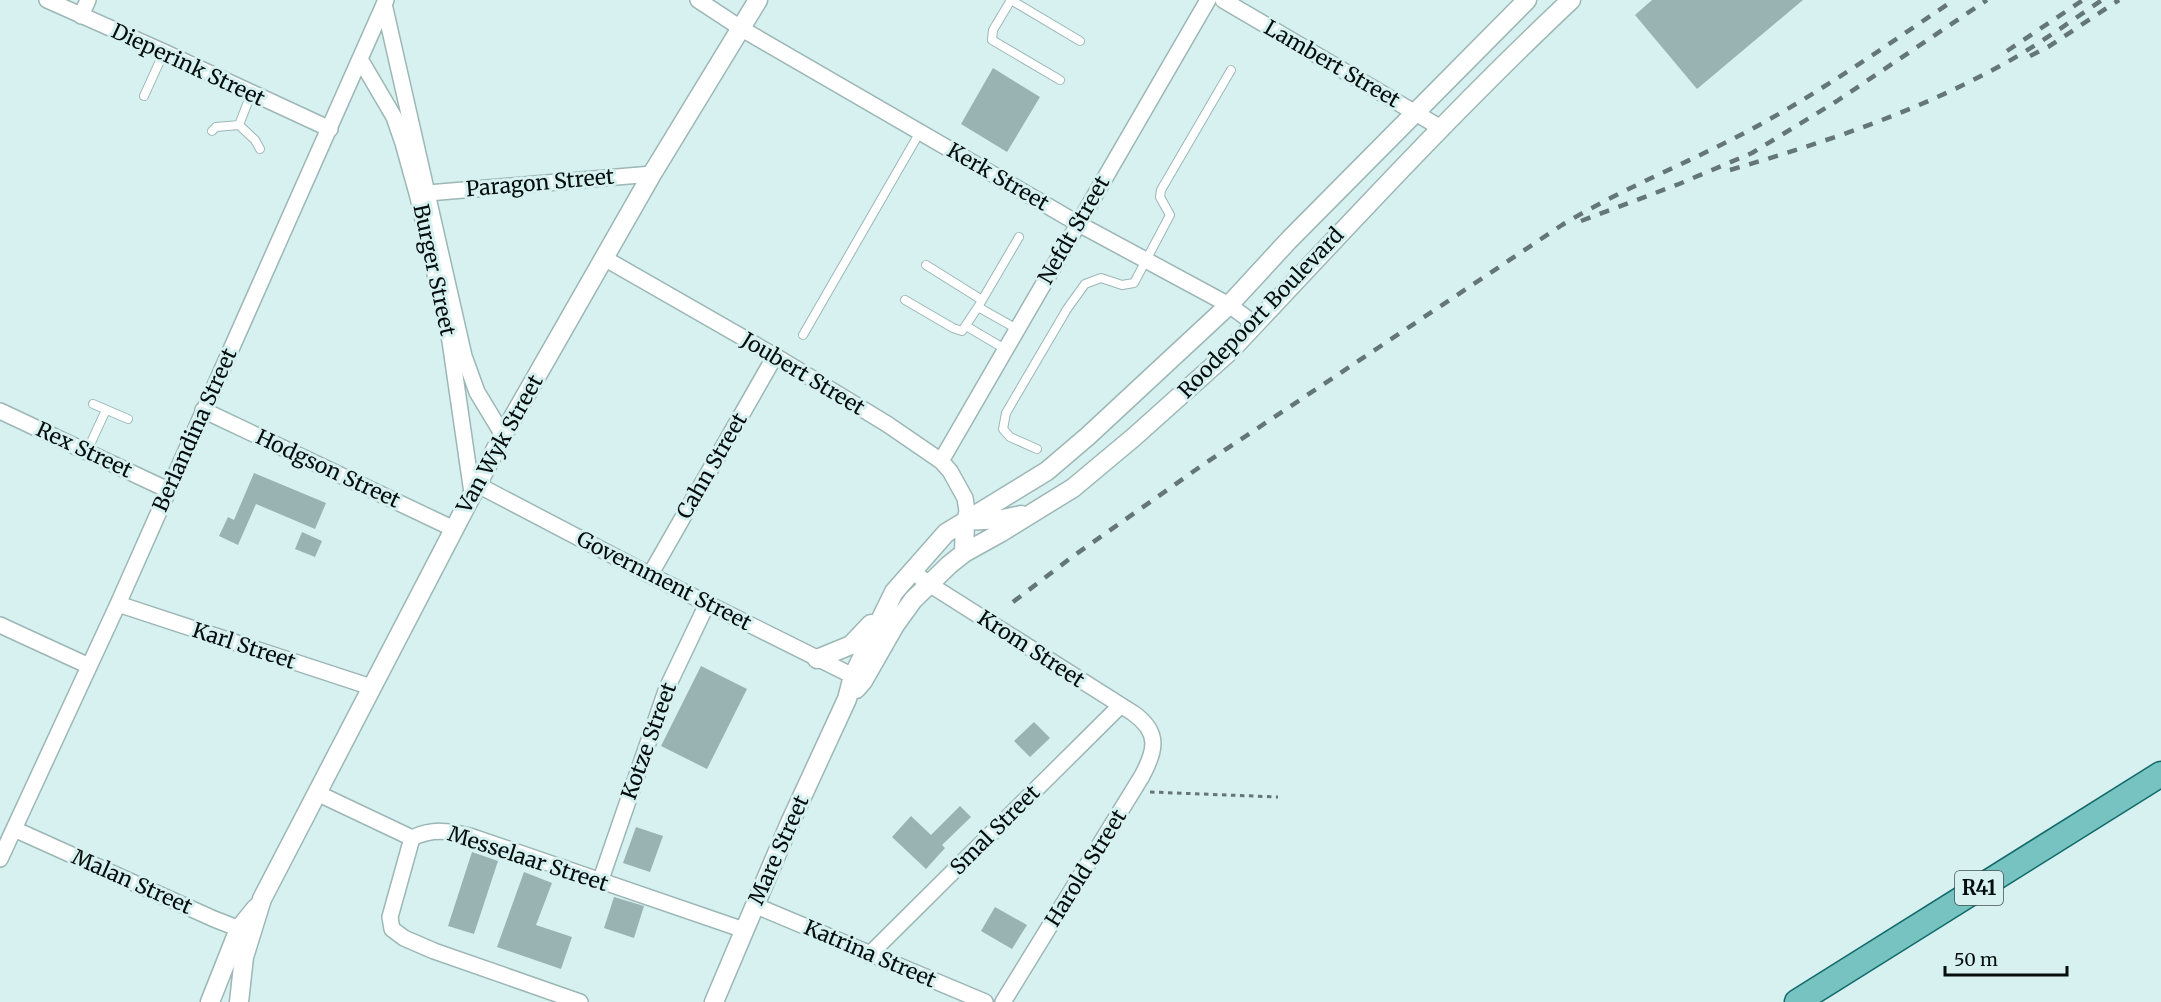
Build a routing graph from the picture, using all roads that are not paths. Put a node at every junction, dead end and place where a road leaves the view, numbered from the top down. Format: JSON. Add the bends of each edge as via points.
{"nodes":[{"id":1,"x":47,"y":0,"type":"edge"},
{"id":2,"x":88,"y":0,"type":"edge"},
{"id":3,"x":698,"y":0,"type":"edge"},
{"id":4,"x":758,"y":0,"type":"edge"},
{"id":5,"x":1011,"y":0,"type":"edge"},
{"id":6,"x":1208,"y":0,"type":"edge"},
{"id":7,"x":1223,"y":0,"type":"edge"},
{"id":8,"x":1527,"y":0,"type":"edge"},
{"id":9,"x":1571,"y":0,"type":"edge"},
{"id":10,"x":385,"y":2,"type":"edge"},
{"id":11,"x":81,"y":16,"type":"junction"},
{"id":12,"x":742,"y":29,"type":"junction"},
{"id":13,"x":1080,"y":41,"type":"dead end"},
{"id":14,"x":164,"y":52,"type":"junction"},
{"id":15,"x":360,"y":59,"type":"junction"},
{"id":16,"x":1231,"y":70,"type":"dead end"},
{"id":17,"x":1060,"y":80,"type":"dead end"},
{"id":18,"x":251,"y":94,"type":"junction"},
{"id":19,"x":144,"y":96,"type":"dead end"},
{"id":20,"x":1414,"y":112,"type":"junction"},
{"id":21,"x":239,"y":125,"type":"junction"},
{"id":22,"x":1441,"y":128,"type":"junction"},
{"id":23,"x":330,"y":129,"type":"junction"},
{"id":24,"x":212,"y":131,"type":"dead end"},
{"id":25,"x":920,"y":132,"type":"junction"},
{"id":26,"x":260,"y":149,"type":"dead end"},
{"id":27,"x":652,"y":174,"type":"junction"},
{"id":28,"x":428,"y":193,"type":"junction"},
{"id":29,"x":1077,"y":223,"type":"junction"},
{"id":30,"x":1019,"y":237,"type":"dead end"},
{"id":31,"x":604,"y":258,"type":"junction"},
{"id":32,"x":1147,"y":261,"type":"junction"},
{"id":33,"x":926,"y":265,"type":"dead end"},
{"id":34,"x":905,"y":300,"type":"dead end"},
{"id":35,"x":980,"y":303,"type":"junction"},
{"id":36,"x":1229,"y":305,"type":"junction"},
{"id":37,"x":1255,"y":324,"type":"junction"},
{"id":38,"x":966,"y":326,"type":"junction"},
{"id":39,"x":1017,"y":329,"type":"junction"},
{"id":40,"x":802,"y":336,"type":"dead end"},
{"id":41,"x":1005,"y":349,"type":"junction"},
{"id":42,"x":775,"y":357,"type":"junction"},
{"id":43,"x":93,"y":404,"type":"dead end"},
{"id":44,"x":106,"y":410,"type":"junction"},
{"id":45,"x":203,"y":410,"type":"junction"},
{"id":46,"x":0,"y":411,"type":"edge"},
{"id":47,"x":128,"y":419,"type":"dead end"},
{"id":48,"x":503,"y":435,"type":"junction"},
{"id":49,"x":1037,"y":448,"type":"dead end"},
{"id":50,"x":87,"y":451,"type":"junction"},
{"id":51,"x":941,"y":461,"type":"junction"},
{"id":52,"x":474,"y":488,"type":"junction"},
{"id":53,"x":168,"y":490,"type":"junction"},
{"id":54,"x":1037,"y":510,"type":"junction"},
{"id":55,"x":965,"y":521,"type":"junction"},
{"id":56,"x":454,"y":529,"type":"junction"},
{"id":57,"x":964,"y":553,"type":"junction"},
{"id":58,"x":912,"y":571,"type":"junction"},
{"id":59,"x":650,"y":575,"type":"junction"},
{"id":60,"x":929,"y":584,"type":"junction"},
{"id":61,"x":894,"y":592,"type":"junction"},
{"id":62,"x":707,"y":603,"type":"junction"},
{"id":63,"x":118,"y":604,"type":"junction"},
{"id":64,"x":0,"y":625,"type":"edge"},
{"id":65,"x":817,"y":659,"type":"junction"},
{"id":66,"x":88,"y":666,"type":"junction"},
{"id":67,"x":858,"y":679,"type":"junction"},
{"id":68,"x":371,"y":687,"type":"junction"},
{"id":69,"x":1120,"y":706,"type":"junction"},
{"id":70,"x":1150,"y":729,"type":"joint"},
{"id":71,"x":2161,"y":774,"type":"edge"},
{"id":72,"x":317,"y":793,"type":"junction"},
{"id":73,"x":7,"y":836,"type":"edge"},
{"id":74,"x":412,"y":838,"type":"junction"},
{"id":75,"x":0,"y":859,"type":"edge"},
{"id":76,"x":600,"y":882,"type":"junction"},
{"id":77,"x":754,"y":905,"type":"junction"},
{"id":78,"x":744,"y":930,"type":"junction"},
{"id":79,"x":246,"y":931,"type":"junction"},
{"id":80,"x":869,"y":955,"type":"junction"},
{"id":81,"x":210,"y":1002,"type":"edge"},
{"id":82,"x":239,"y":1002,"type":"edge"},
{"id":83,"x":580,"y":1002,"type":"edge"},
{"id":84,"x":714,"y":1002,"type":"edge"},
{"id":85,"x":986,"y":1002,"type":"edge"},
{"id":86,"x":1003,"y":1002,"type":"edge"},
{"id":87,"x":1797,"y":1002,"type":"edge"}],
"edges":[{"from":1,"to":11,"type":"street","name":"Dieperink Street"},
{"from":2,"to":11,"type":"street"},
{"from":3,"to":12,"type":"street","name":"Kerk Street"},
{"from":4,"to":12,"type":"street","name":"Van Wyk Street"},
{"from":5,"to":13,"type":"lane"},
{"from":5,"to":17,"type":"lane","via":[[993,30],[992,40]]},
{"from":6,"to":29,"type":"street","name":"Nefdt Street"},
{"from":7,"to":20,"type":"street","name":"Lambert Street"},
{"from":8,"to":20,"type":"street","name":"Roodepoort Boulevard"},
{"from":9,"to":22,"type":"street","name":"Roodepoort Boulevard"},
{"from":10,"to":15,"type":"street","name":"Berlandina Street"},
{"from":10,"to":28,"type":"street","name":"Burger Street"},
{"from":11,"to":14,"type":"street","name":"Dieperink Street"},
{"from":12,"to":25,"type":"street","name":"Kerk Street"},
{"from":12,"to":27,"type":"street","name":"Van Wyk Street"},
{"from":14,"to":18,"type":"street","name":"Dieperink Street"},
{"from":14,"to":19,"type":"lane"},
{"from":15,"to":23,"type":"street","name":"Berlandina Street"},
{"from":15,"to":52,"type":"street","name":"Burger Street","via":[[394,117],[418,197],[450,341]]},
{"from":16,"to":32,"type":"lane","via":[[1161,190],[1160,197],[1170,214]]},
{"from":18,"to":21,"type":"lane"},
{"from":18,"to":23,"type":"street","name":"Dieperink Street"},
{"from":20,"to":22,"type":"street","name":"Lambert Street"},
{"from":20,"to":36,"type":"street","name":"Roodepoort Boulevard"},
{"from":21,"to":24,"type":"lane","via":[[216,127]]},
{"from":21,"to":26,"type":"lane"},
{"from":22,"to":37,"type":"street","name":"Roodepoort Boulevard"},
{"from":23,"to":45,"type":"street","name":"Berlandina Street"},
{"from":25,"to":29,"type":"street","name":"Kerk Street"},
{"from":25,"to":40,"type":"lane"},
{"from":27,"to":28,"type":"street","name":"Paragon Street"},
{"from":27,"to":31,"type":"street","name":"Van Wyk Street"},
{"from":28,"to":48,"type":"street","name":"Burger Street","via":[[464,356],[477,392]]},
{"from":29,"to":32,"type":"street","name":"Kerk Street"},
{"from":29,"to":39,"type":"street","name":"Nefdt Street"},
{"from":30,"to":35,"type":"lane"},
{"from":31,"to":42,"type":"street","name":"Joubert Street"},
{"from":31,"to":48,"type":"street","name":"Van Wyk Street"},
{"from":32,"to":36,"type":"street","name":"Kerk Street"},
{"from":32,"to":49,"type":"lane","via":[[1134,283],[1122,285],[1101,278],[1085,284],[1006,413],[1003,429],[1010,437]]},
{"from":33,"to":35,"type":"lane"},
{"from":34,"to":38,"type":"lane","via":[[958,331]]},
{"from":35,"to":38,"type":"lane"},
{"from":35,"to":39,"type":"lane"},
{"from":36,"to":37,"type":"street","name":"Kerk Street"},
{"from":36,"to":55,"type":"street","name":"Roodepoort Boulevard","via":[[1047,471]]},
{"from":37,"to":54,"type":"street","name":"Roodepoort Boulevard","via":[[1134,437],[1073,488]]},
{"from":38,"to":41,"type":"lane"},
{"from":39,"to":41,"type":"street","name":"Nefdt Street"},
{"from":41,"to":51,"type":"street","name":"Nefdt Street"},
{"from":42,"to":51,"type":"street","name":"Joubert Street"},
{"from":42,"to":59,"type":"street","name":"Cahn Street"},
{"from":43,"to":44,"type":"lane"},
{"from":44,"to":47,"type":"lane"},
{"from":44,"to":50,"type":"lane"},
{"from":45,"to":53,"type":"street","name":"Berlandina Street"},
{"from":45,"to":56,"type":"street","name":"Hodgson Street"},
{"from":46,"to":50,"type":"street","name":"Rex Street"},
{"from":48,"to":52,"type":"street","name":"Van Wyk Street"},
{"from":50,"to":53,"type":"street","name":"Rex Street"},
{"from":51,"to":55,"type":"street","name":"Joubert Street","via":[[965,498]]},
{"from":52,"to":56,"type":"street","name":"Van Wyk Street"},
{"from":52,"to":59,"type":"street","name":"Government Street"},
{"from":53,"to":63,"type":"street","name":"Berlandina Street"},
{"from":54,"to":55,"type":"street","via":[[1003,519]]},
{"from":54,"to":57,"type":"street","name":"Roodepoort Boulevard"},
{"from":55,"to":57,"type":"street"},
{"from":55,"to":58,"type":"street","name":"Roodepoort Boulevard","via":[[946,533]]},
{"from":56,"to":68,"type":"street","name":"Van Wyk Street"},
{"from":57,"to":60,"type":"street","name":"Roodepoort Boulevard"},
{"from":58,"to":60,"type":"street","name":"Krom Street"},
{"from":58,"to":61,"type":"street","name":"Roodepoort Boulevard"},
{"from":59,"to":62,"type":"street","name":"Government Street"},
{"from":60,"to":67,"type":"street","name":"Roodepoort Boulevard","via":[[913,600]]},
{"from":60,"to":69,"type":"street","name":"Krom Street"},
{"from":61,"to":65,"type":"street","via":[[851,645]]},
{"from":61,"to":67,"type":"street","name":"Roodepoort Boulevard"},
{"from":62,"to":65,"type":"street","name":"Government Street"},
{"from":62,"to":76,"type":"street","name":"Kotze Street","via":[[657,712]]},
{"from":63,"to":66,"type":"street","name":"Berlandina Street"},
{"from":63,"to":68,"type":"street","name":"Karl Street"},
{"from":64,"to":66,"type":"street"},
{"from":65,"to":67,"type":"street","name":"Government Street"},
{"from":66,"to":73,"type":"street","name":"Berlandina Street"},
{"from":67,"to":77,"type":"street","name":"Mare Street"},
{"from":68,"to":72,"type":"street","name":"Van Wyk Street"},
{"from":69,"to":70,"type":"street","name":"Krom Street","via":[[1144,720]]},
{"from":69,"to":80,"type":"street","name":"Smal Street"},
{"from":70,"to":86,"type":"street","name":"Harold Street","via":[[1153,752],[1133,791]]},
{"from":71,"to":87,"type":"main road","number":"R41"},
{"from":72,"to":74,"type":"street"},
{"from":72,"to":79,"type":"street","name":"Van Wyk Street"},
{"from":73,"to":75,"type":"street","name":"Berlandina Street"},
{"from":73,"to":79,"type":"street","name":"Malan Street"},
{"from":74,"to":76,"type":"street","name":"Messelaar Street","via":[[432,831],[456,832]]},
{"from":74,"to":83,"type":"street","via":[[390,916],[392,930],[434,951]]},
{"from":76,"to":78,"type":"street","name":"Messelaar Street"},
{"from":77,"to":78,"type":"street","name":"Mare Street"},
{"from":77,"to":80,"type":"street","name":"Katrina Street"},
{"from":78,"to":84,"type":"street","name":"Mare Street"},
{"from":79,"to":81,"type":"street","name":"Van Wyk Street"},
{"from":79,"to":82,"type":"street","name":"Van Wyk Street"},
{"from":80,"to":85,"type":"street","name":"Katrina Street"}]}
